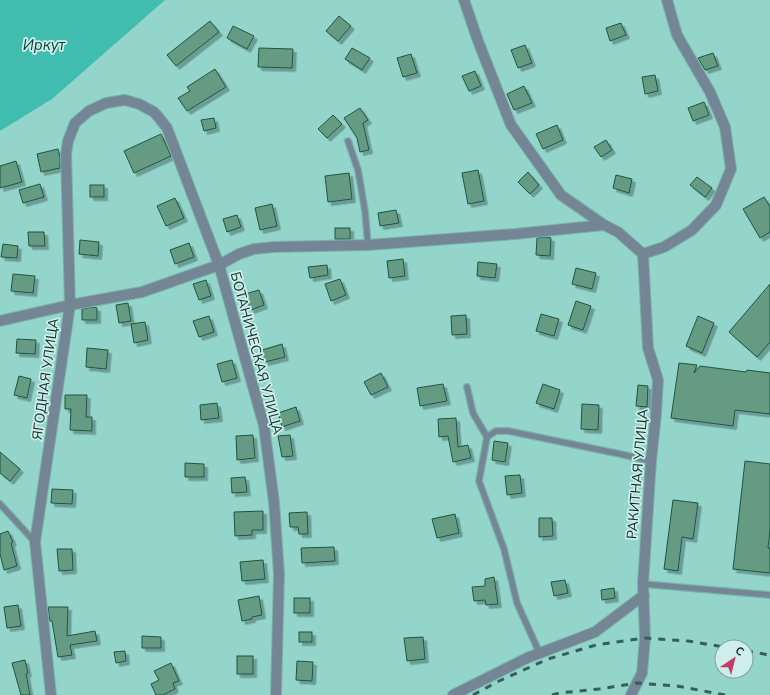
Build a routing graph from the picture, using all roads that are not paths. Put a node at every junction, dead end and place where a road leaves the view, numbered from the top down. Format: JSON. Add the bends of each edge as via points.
{"nodes":[{"id":1,"x":464,"y":0,"type":"edge"},
{"id":2,"x":667,"y":0,"type":"edge"},
{"id":3,"x":125,"y":100,"type":"joint"},
{"id":4,"x":348,"y":141,"type":"dead end"},
{"id":5,"x":604,"y":225,"type":"junction"},
{"id":6,"x":368,"y":245,"type":"junction"},
{"id":7,"x":643,"y":254,"type":"junction"},
{"id":8,"x":219,"y":265,"type":"junction"},
{"id":9,"x":70,"y":305,"type":"junction"},
{"id":10,"x":0,"y":321,"type":"edge"},
{"id":11,"x":467,"y":387,"type":"dead end"},
{"id":12,"x":487,"y":437,"type":"junction"},
{"id":13,"x":651,"y":461,"type":"junction"},
{"id":14,"x":0,"y":504,"type":"edge"},
{"id":15,"x":35,"y":542,"type":"junction"},
{"id":16,"x":643,"y":584,"type":"junction"},
{"id":17,"x":644,"y":595,"type":"junction"},
{"id":18,"x":770,"y":595,"type":"edge"},
{"id":19,"x":540,"y":654,"type":"junction"},
{"id":20,"x":51,"y":695,"type":"edge"},
{"id":21,"x":276,"y":695,"type":"edge"},
{"id":22,"x":453,"y":695,"type":"edge"},
{"id":23,"x":631,"y":695,"type":"edge"}],
"edges":[{"from":1,"to":5,"type":"street","via":[[511,125],[561,195]]},
{"from":2,"to":7,"type":"street","via":[[678,35],[710,92],[725,127],[731,169],[716,205],[692,230],[664,248]]},
{"from":3,"to":8,"type":"street","name":"БОТАНИЧЕСКАЯ УЛИЦА","via":[[154,112],[167,128]]},
{"from":3,"to":9,"type":"street","name":"ЯГОДНАЯ УЛИЦА","via":[[106,103],[89,111],[75,123],[68,141],[66,154]]},
{"from":4,"to":6,"type":"lane","via":[[358,170]]},
{"from":5,"to":6,"type":"street"},
{"from":5,"to":7,"type":"street","via":[[618,232]]},
{"from":6,"to":8,"type":"street","via":[[254,249]]},
{"from":7,"to":13,"type":"street","name":"РАКИТНАЯ УЛИЦА","via":[[648,348],[658,380]]},
{"from":8,"to":9,"type":"street","via":[[142,292]]},
{"from":8,"to":21,"type":"street","name":"БОТАНИЧЕСКАЯ УЛИЦА","via":[[264,426],[274,502],[279,574]]},
{"from":9,"to":10,"type":"street"},
{"from":9,"to":15,"type":"street","name":"ЯГОДНАЯ УЛИЦА"},
{"from":11,"to":12,"type":"lane","via":[[473,413]]},
{"from":12,"to":13,"type":"lane","via":[[496,430],[508,431]]},
{"from":12,"to":19,"type":"lane","via":[[479,481],[504,549],[517,603]]},
{"from":13,"to":16,"type":"street","name":"РАКИТНАЯ УЛИЦА"},
{"from":14,"to":15,"type":"lane"},
{"from":15,"to":20,"type":"street","name":"ЯГОДНАЯ УЛИЦА"},
{"from":16,"to":17,"type":"street","name":"РАКИТНАЯ УЛИЦА"},
{"from":16,"to":18,"type":"lane"},
{"from":17,"to":19,"type":"street","via":[[596,632]]},
{"from":17,"to":23,"type":"street","name":"РАКИТНАЯ УЛИЦА","via":[[645,638],[642,673]]},
{"from":19,"to":22,"type":"street"}]}
